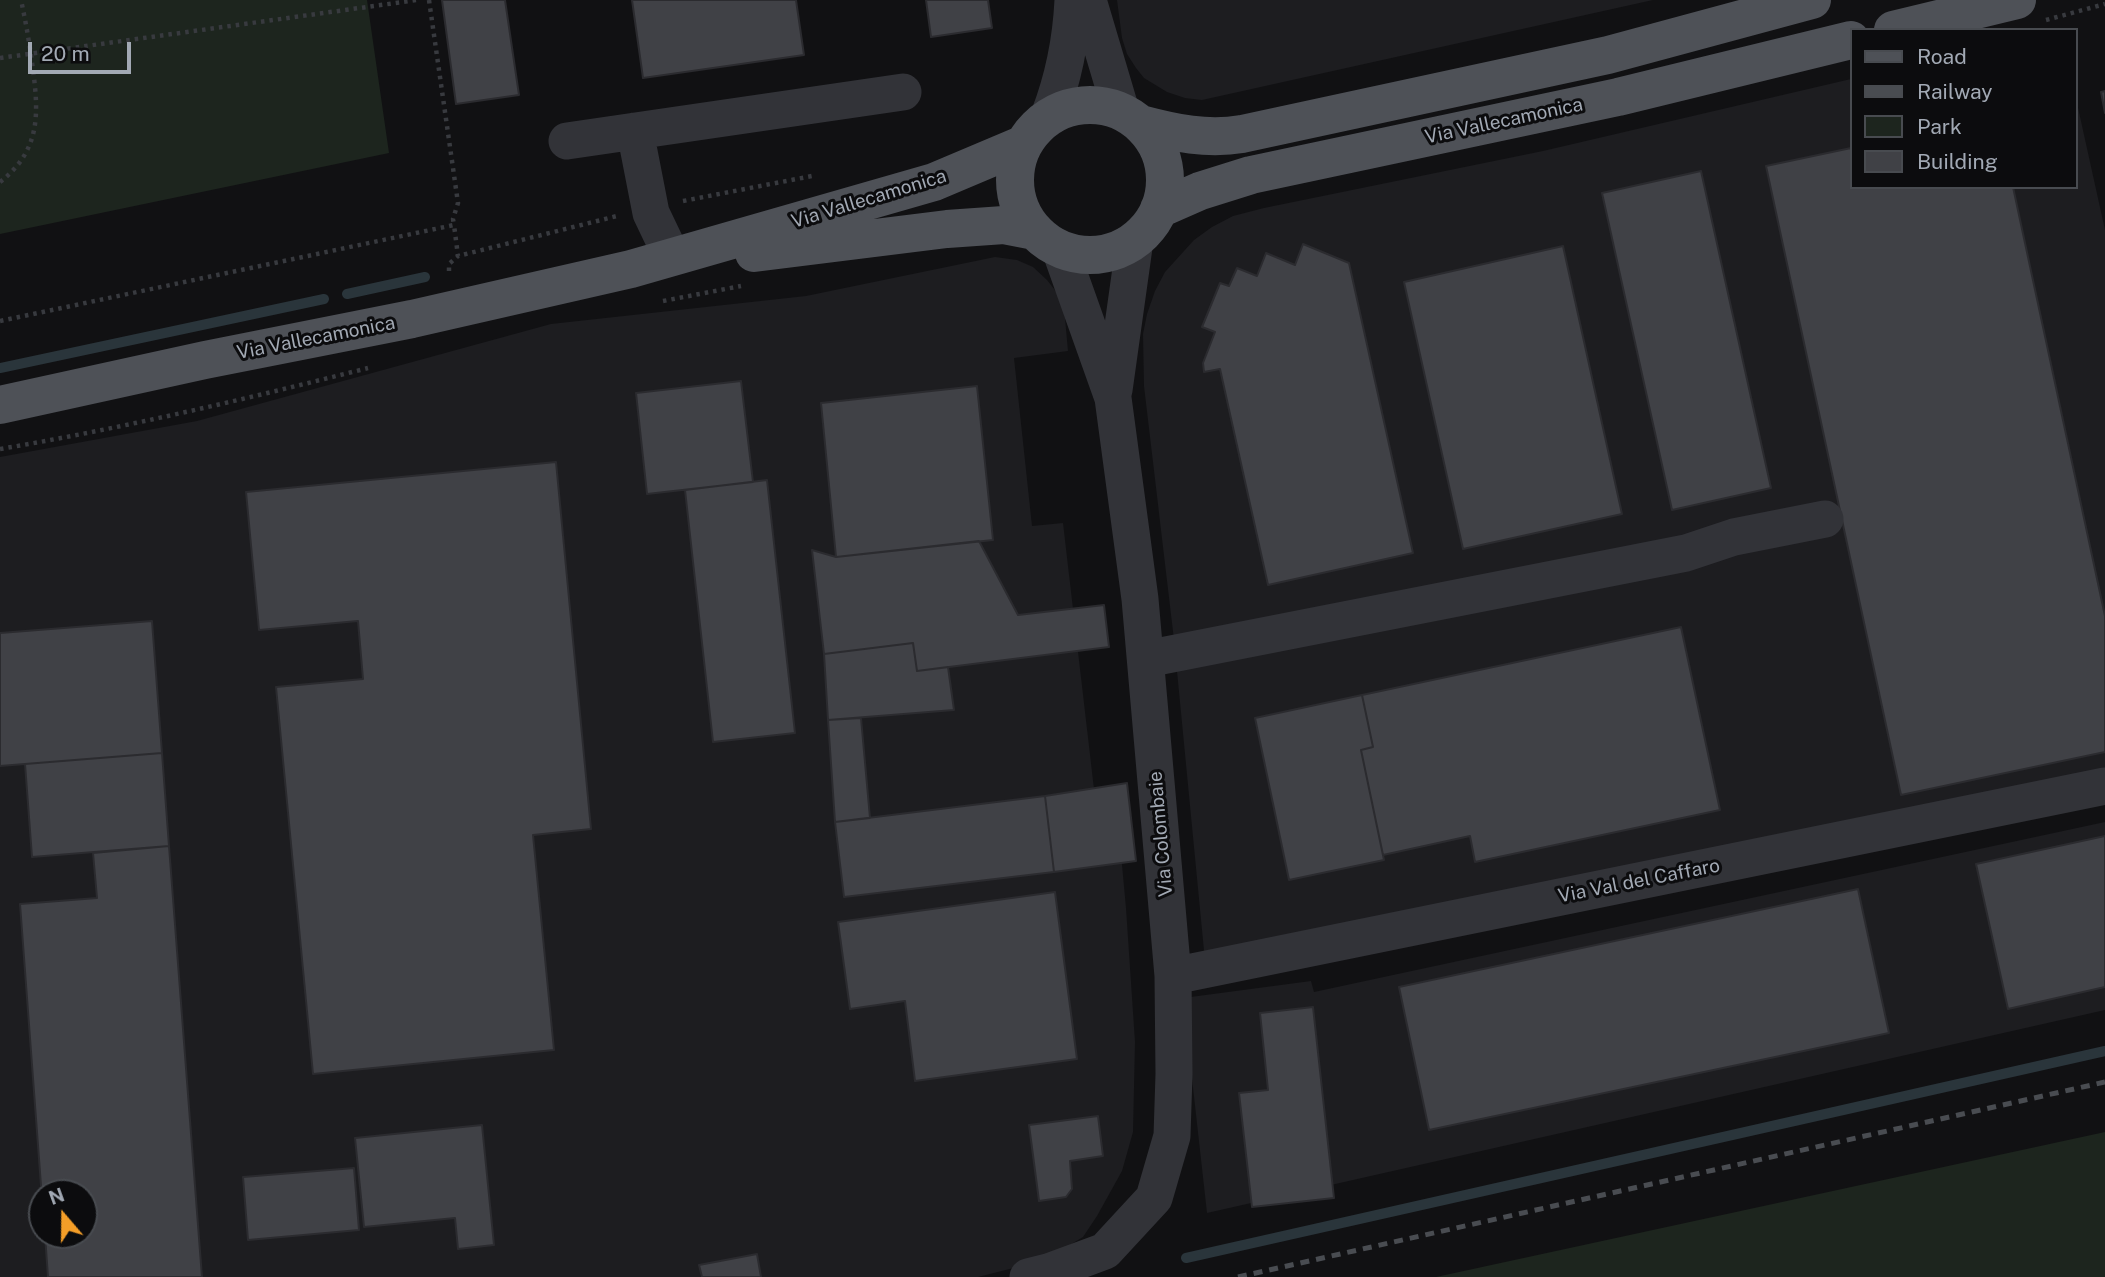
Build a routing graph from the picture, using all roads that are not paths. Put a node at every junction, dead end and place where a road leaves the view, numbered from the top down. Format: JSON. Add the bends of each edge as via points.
{"nodes":[{"id":1,"x":1073,"y":0,"type":"edge"},
{"id":2,"x":1088,"y":0,"type":"edge"},
{"id":3,"x":1812,"y":0,"type":"edge"},
{"id":4,"x":2031,"y":10,"type":"edge"},
{"id":5,"x":1907,"y":28,"type":"edge"},
{"id":6,"x":1850,"y":40,"type":"edge"},
{"id":7,"x":903,"y":92,"type":"dead end"},
{"id":8,"x":1049,"y":116,"type":"junction"},
{"id":9,"x":1131,"y":118,"type":"junction"},
{"id":10,"x":635,"y":131,"type":"junction"},
{"id":11,"x":568,"y":141,"type":"dead end"},
{"id":12,"x":1024,"y":144,"type":"junction"},
{"id":13,"x":1159,"y":209,"type":"junction"},
{"id":14,"x":1047,"y":240,"type":"junction"},
{"id":15,"x":1135,"y":240,"type":"junction"},
{"id":16,"x":672,"y":257,"type":"junction"},
{"id":17,"x":631,"y":269,"type":"junction"},
{"id":18,"x":1113,"y":398,"type":"junction"},
{"id":19,"x":0,"y":405,"type":"edge"},
{"id":20,"x":1825,"y":519,"type":"dead end"},
{"id":21,"x":1146,"y":659,"type":"junction"},
{"id":22,"x":2105,"y":786,"type":"edge"},
{"id":23,"x":1173,"y":976,"type":"junction"},
{"id":24,"x":1028,"y":1277,"type":"edge"}],
"edges":[{"from":1,"to":8,"type":"street","via":[[1071,37]]},
{"from":2,"to":9,"type":"street"},
{"from":3,"to":9,"type":"main road","via":[[1608,55],[1226,137],[1177,134]]},
{"from":4,"to":5,"type":"main road"},
{"from":6,"to":13,"type":"main road","name":"Via Vallecamonica","via":[[1618,97],[1251,175]]},
{"from":7,"to":10,"type":"street"},
{"from":8,"to":9,"type":"main road","via":[[1072,106],[1097,105]]},
{"from":8,"to":12,"type":"main road"},
{"from":9,"to":13,"type":"main road","via":[[1153,138],[1161,155],[1165,173]]},
{"from":10,"to":11,"type":"street"},
{"from":10,"to":16,"type":"street","via":[[650,208]]},
{"from":12,"to":14,"type":"main road","via":[[1014,180],[1017,199],[1024,216]]},
{"from":12,"to":16,"type":"main road","name":"Via Vallecamonica","via":[[934,182]]},
{"from":13,"to":15,"type":"main road"},
{"from":14,"to":15,"type":"main road","via":[[1079,254],[1099,254]]},
{"from":14,"to":17,"type":"main road","name":"Via Vallecamonica","via":[[1004,225]]},
{"from":14,"to":18,"type":"street","name":"Via Colombaie"},
{"from":15,"to":18,"type":"street","name":"Via Colombaie"},
{"from":16,"to":17,"type":"main road","name":"Via Vallecamonica"},
{"from":17,"to":19,"type":"main road","name":"Via Vallecamonica"},
{"from":18,"to":21,"type":"street","name":"Via Colombaie"},
{"from":20,"to":21,"type":"street","via":[[1734,537],[1686,553]]},
{"from":21,"to":23,"type":"street","name":"Via Colombaie"},
{"from":22,"to":23,"type":"street","name":"Via Val del Caffaro"},
{"from":23,"to":24,"type":"street","name":"Via Colombaie","via":[[1172,1136],[1154,1198],[1105,1251]]}]}
